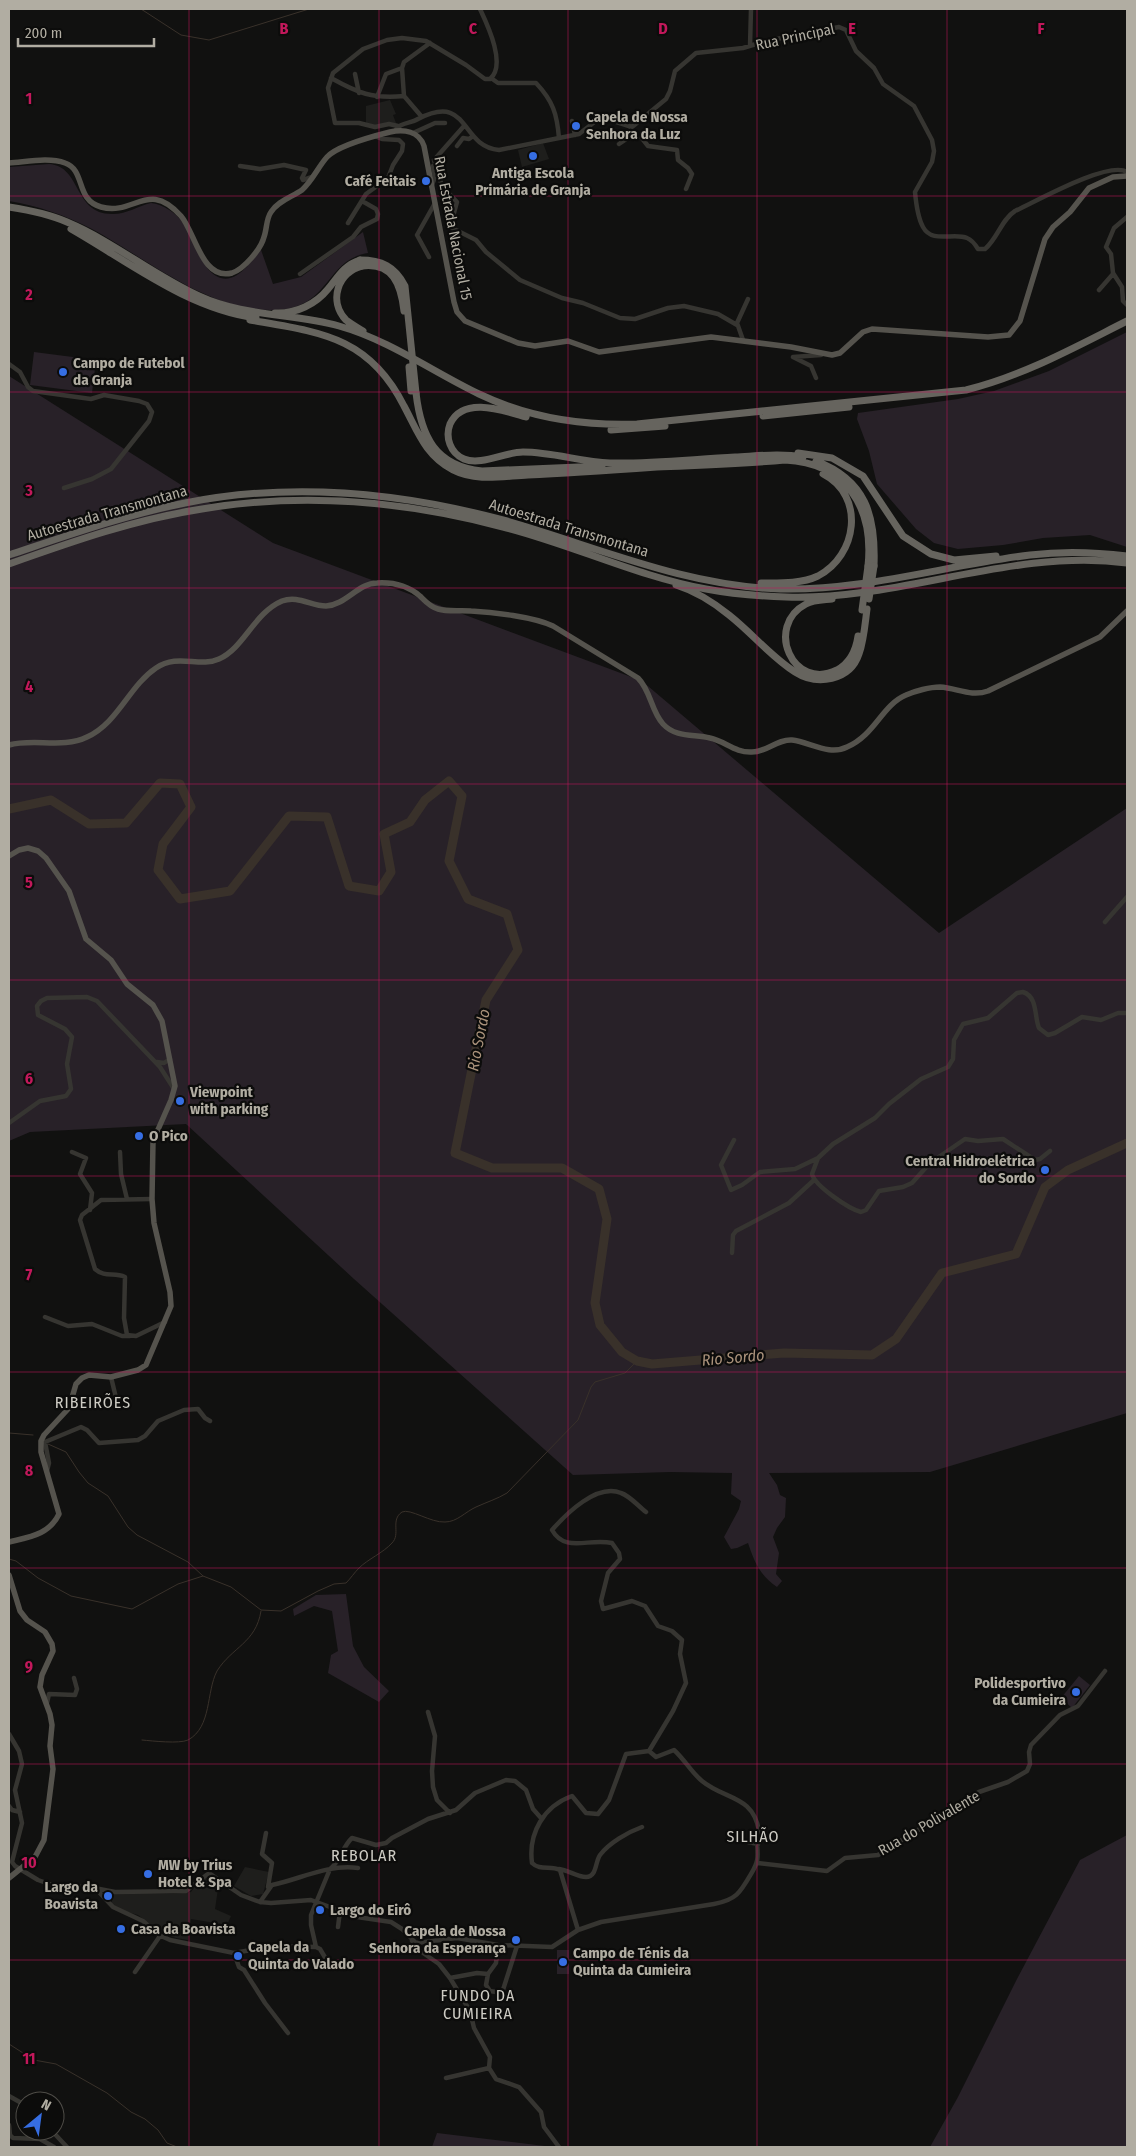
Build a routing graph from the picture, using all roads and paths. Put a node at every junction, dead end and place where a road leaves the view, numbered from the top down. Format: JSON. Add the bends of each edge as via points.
{"nodes":[{"id":1,"x":480,"y":9,"type":"edge"},
{"id":2,"x":751,"y":9,"type":"edge"},
{"id":3,"x":430,"y":43,"type":"junction"},
{"id":4,"x":750,"y":46,"type":"junction"},
{"id":5,"x":402,"y":68,"type":"junction"},
{"id":6,"x":355,"y":74,"type":"dead end"},
{"id":7,"x":330,"y":78,"type":"junction"},
{"id":8,"x":491,"y":78,"type":"junction"},
{"id":9,"x":359,"y":93,"type":"junction"},
{"id":10,"x":404,"y":96,"type":"junction"},
{"id":11,"x":377,"y":97,"type":"junction"},
{"id":12,"x":422,"y":117,"type":"junction"},
{"id":13,"x":572,"y":121,"type":"dead end"},
{"id":14,"x":445,"y":123,"type":"dead end"},
{"id":15,"x":464,"y":126,"type":"junction"},
{"id":16,"x":397,"y":128,"type":"junction"},
{"id":17,"x":631,"y":129,"type":"junction"},
{"id":18,"x":413,"y":133,"type":"junction"},
{"id":19,"x":575,"y":135,"type":"junction"},
{"id":20,"x":375,"y":136,"type":"junction"},
{"id":21,"x":473,"y":136,"type":"junction"},
{"id":22,"x":559,"y":138,"type":"junction"},
{"id":23,"x":619,"y":144,"type":"dead end"},
{"id":24,"x":457,"y":146,"type":"dead end"},
{"id":25,"x":434,"y":160,"type":"junction"},
{"id":26,"x":9,"y":163,"type":"edge"},
{"id":27,"x":240,"y":166,"type":"dead end"},
{"id":28,"x":1127,"y":172,"type":"edge"},
{"id":29,"x":1127,"y":176,"type":"edge"},
{"id":30,"x":314,"y":177,"type":"junction"},
{"id":31,"x":432,"y":185,"type":"junction"},
{"id":32,"x":686,"y":188,"type":"dead end"},
{"id":33,"x":362,"y":201,"type":"junction"},
{"id":34,"x":435,"y":203,"type":"junction"},
{"id":35,"x":9,"y":207,"type":"edge"},
{"id":36,"x":9,"y":211,"type":"edge"},
{"id":37,"x":1127,"y":217,"type":"edge"},
{"id":38,"x":348,"y":223,"type":"dead end"},
{"id":39,"x":96,"y":243,"type":"junction"},
{"id":40,"x":429,"y":257,"type":"dead end"},
{"id":41,"x":361,"y":263,"type":"junction"},
{"id":42,"x":300,"y":274,"type":"dead end"},
{"id":43,"x":1113,"y":274,"type":"junction"},
{"id":44,"x":1099,"y":290,"type":"dead end"},
{"id":45,"x":748,"y":299,"type":"dead end"},
{"id":46,"x":1127,"y":305,"type":"edge"},
{"id":47,"x":242,"y":310,"type":"junction"},
{"id":48,"x":1127,"y":321,"type":"edge"},
{"id":49,"x":737,"y":324,"type":"junction"},
{"id":50,"x":1127,"y":325,"type":"edge"},
{"id":51,"x":743,"y":340,"type":"junction"},
{"id":52,"x":823,"y":355,"type":"junction"},
{"id":53,"x":9,"y":364,"type":"edge"},
{"id":54,"x":816,"y":378,"type":"dead end"},
{"id":55,"x":451,"y":379,"type":"junction"},
{"id":56,"x":414,"y":392,"type":"junction"},
{"id":57,"x":675,"y":424,"type":"junction"},
{"id":58,"x":430,"y":452,"type":"junction"},
{"id":59,"x":772,"y":455,"type":"junction"},
{"id":60,"x":632,"y":462,"type":"junction"},
{"id":61,"x":700,"y":462,"type":"junction"},
{"id":62,"x":768,"y":462,"type":"junction"},
{"id":63,"x":64,"y":488,"type":"dead end"},
{"id":64,"x":9,"y":556,"type":"edge"},
{"id":65,"x":1127,"y":556,"type":"edge"},
{"id":66,"x":1111,"y":557,"type":"junction"},
{"id":67,"x":1008,"y":558,"type":"junction"},
{"id":68,"x":1127,"y":563,"type":"edge"},
{"id":69,"x":9,"y":564,"type":"edge"},
{"id":70,"x":871,"y":566,"type":"junction"},
{"id":71,"x":636,"y":570,"type":"junction"},
{"id":72,"x":706,"y":580,"type":"junction"},
{"id":73,"x":851,"y":594,"type":"junction"},
{"id":74,"x":865,"y":609,"type":"junction"},
{"id":75,"x":1127,"y":611,"type":"edge"},
{"id":76,"x":9,"y":744,"type":"edge"},
{"id":77,"x":9,"y":856,"type":"edge"},
{"id":78,"x":1127,"y":897,"type":"edge"},
{"id":79,"x":1105,"y":922,"type":"dead end"},
{"id":80,"x":1127,"y":1013,"type":"edge"},
{"id":81,"x":170,"y":1059,"type":"junction"},
{"id":82,"x":156,"y":1062,"type":"junction"},
{"id":83,"x":174,"y":1089,"type":"junction"},
{"id":84,"x":9,"y":1123,"type":"edge"},
{"id":85,"x":734,"y":1140,"type":"dead end"},
{"id":86,"x":1050,"y":1151,"type":"dead end"},
{"id":87,"x":72,"y":1152,"type":"dead end"},
{"id":88,"x":120,"y":1152,"type":"dead end"},
{"id":89,"x":818,"y":1158,"type":"junction"},
{"id":90,"x":814,"y":1180,"type":"junction"},
{"id":91,"x":127,"y":1199,"type":"junction"},
{"id":92,"x":152,"y":1199,"type":"junction"},
{"id":93,"x":90,"y":1210,"type":"junction"},
{"id":94,"x":732,"y":1253,"type":"dead end"},
{"id":95,"x":46,"y":1317,"type":"dead end"},
{"id":96,"x":166,"y":1321,"type":"junction"},
{"id":97,"x":130,"y":1336,"type":"junction"},
{"id":98,"x":111,"y":1377,"type":"junction"},
{"id":99,"x":116,"y":1402,"type":"dead end"},
{"id":100,"x":210,"y":1421,"type":"dead end"},
{"id":101,"x":47,"y":1471,"type":"junction"},
{"id":102,"x":646,"y":1512,"type":"dead end"},
{"id":103,"x":9,"y":1542,"type":"edge"},
{"id":104,"x":9,"y":1575,"type":"edge"},
{"id":105,"x":1105,"y":1671,"type":"dead end"},
{"id":106,"x":74,"y":1678,"type":"dead end"},
{"id":107,"x":46,"y":1704,"type":"junction"},
{"id":108,"x":428,"y":1712,"type":"dead end"},
{"id":109,"x":9,"y":1734,"type":"edge"},
{"id":110,"x":649,"y":1751,"type":"junction"},
{"id":111,"x":9,"y":1806,"type":"edge"},
{"id":112,"x":20,"y":1812,"type":"junction"},
{"id":113,"x":450,"y":1812,"type":"junction"},
{"id":114,"x":541,"y":1818,"type":"junction"},
{"id":115,"x":642,"y":1827,"type":"dead end"},
{"id":116,"x":266,"y":1833,"type":"dead end"},
{"id":117,"x":743,"y":1841,"type":"dead end"},
{"id":118,"x":758,"y":1844,"type":"junction"},
{"id":119,"x":758,"y":1863,"type":"junction"},
{"id":120,"x":11,"y":1864,"type":"edge"},
{"id":121,"x":358,"y":1868,"type":"dead end"},
{"id":122,"x":330,"y":1869,"type":"junction"},
{"id":123,"x":560,"y":1869,"type":"junction"},
{"id":124,"x":20,"y":1870,"type":"junction"},
{"id":125,"x":9,"y":1878,"type":"edge"},
{"id":126,"x":268,"y":1887,"type":"junction"},
{"id":127,"x":96,"y":1889,"type":"junction"},
{"id":128,"x":260,"y":1902,"type":"junction"},
{"id":129,"x":318,"y":1902,"type":"junction"},
{"id":130,"x":340,"y":1911,"type":"junction"},
{"id":131,"x":338,"y":1927,"type":"dead end"},
{"id":132,"x":578,"y":1930,"type":"junction"},
{"id":133,"x":160,"y":1936,"type":"junction"},
{"id":134,"x":412,"y":1941,"type":"junction"},
{"id":135,"x":498,"y":1945,"type":"junction"},
{"id":136,"x":517,"y":1946,"type":"junction"},
{"id":137,"x":316,"y":1947,"type":"junction"},
{"id":138,"x":234,"y":1953,"type":"junction"},
{"id":139,"x":326,"y":1959,"type":"dead end"},
{"id":140,"x":135,"y":1972,"type":"dead end"},
{"id":141,"x":488,"y":1974,"type":"junction"},
{"id":142,"x":450,"y":1978,"type":"junction"},
{"id":143,"x":502,"y":1993,"type":"junction"},
{"id":144,"x":509,"y":1997,"type":"dead end"},
{"id":145,"x":288,"y":2033,"type":"dead end"},
{"id":146,"x":489,"y":2068,"type":"junction"},
{"id":147,"x":446,"y":2078,"type":"dead end"},
{"id":148,"x":9,"y":2125,"type":"edge"},
{"id":149,"x":54,"y":2147,"type":"edge"},
{"id":150,"x":559,"y":2147,"type":"edge"}],
"edges":[{"from":1,"to":8,"type":"street","via":[[495,47],[495,69]]},
{"from":2,"to":4,"type":"street"},
{"from":3,"to":5,"type":"street","via":[[405,61]]},
{"from":3,"to":7,"type":"street","via":[[399,38],[369,46]]},
{"from":3,"to":8,"type":"street","via":[[485,78]]},
{"from":4,"to":17,"type":"street","name":"Rua Principal","via":[[696,53],[676,69],[666,99]]},
{"from":4,"to":28,"type":"street","name":"Rua Principal","via":[[837,27],[846,30],[856,51],[874,68],[883,84],[914,106],[932,140],[932,162],[915,194],[924,228],[942,237],[965,237],[978,248],[985,249],[1015,211],[1089,176],[1114,170]]},
{"from":5,"to":10,"type":"street"},
{"from":5,"to":11,"type":"street","via":[[386,74]]},
{"from":6,"to":9,"type":"street"},
{"from":7,"to":9,"type":"street"},
{"from":7,"to":16,"type":"street","via":[[328,90],[335,123],[359,123],[375,128],[389,124]]},
{"from":8,"to":22,"type":"street","via":[[498,83],[536,83],[551,101]]},
{"from":9,"to":11,"type":"street"},
{"from":10,"to":11,"type":"street"},
{"from":10,"to":12,"type":"street"},
{"from":12,"to":15,"type":"street","via":[[448,111]]},
{"from":12,"to":16,"type":"street"},
{"from":13,"to":19,"type":"street"},
{"from":14,"to":18,"type":"street","via":[[434,123]]},
{"from":15,"to":21,"type":"street"},
{"from":15,"to":25,"type":"street"},
{"from":16,"to":18,"type":"main road"},
{"from":16,"to":20,"type":"main road"},
{"from":17,"to":19,"type":"street","via":[[601,117]]},
{"from":17,"to":23,"type":"street","name":"Rua Principal","via":[[627,139]]},
{"from":17,"to":32,"type":"street","via":[[649,146],[677,150],[678,160],[692,174]]},
{"from":18,"to":31,"type":"main road","name":"Rua Estrada Nacional 15","via":[[423,143]]},
{"from":19,"to":22,"type":"street"},
{"from":20,"to":30,"type":"main road","via":[[330,154]]},
{"from":20,"to":33,"type":"street","via":[[397,139],[404,148],[388,178]]},
{"from":21,"to":22,"type":"street","via":[[499,150]]},
{"from":21,"to":24,"type":"street","via":[[468,140],[463,138]]},
{"from":25,"to":31,"type":"street"},
{"from":25,"to":49,"type":"street","via":[[442,188],[457,202],[452,228],[476,240],[518,279],[624,319],[684,306],[718,314]]},
{"from":26,"to":30,"type":"main road","via":[[52,160],[68,164],[76,171],[86,197],[101,207],[121,208],[146,199],[160,201],[183,218],[205,262],[217,272],[225,273],[235,272],[250,258],[263,242],[272,211]]},
{"from":27,"to":30,"type":"street","via":[[260,170],[284,165],[306,170],[303,180]]},
{"from":29,"to":52,"type":"main road","via":[[1113,177],[1089,188],[1050,231],[1018,324],[1009,335],[868,329],[840,353]]},
{"from":31,"to":34,"type":"main road","name":"Rua Estrada Nacional 15"},
{"from":33,"to":38,"type":"street"},
{"from":33,"to":42,"type":"street","via":[[376,209],[377,219]]},
{"from":34,"to":40,"type":"street","via":[[417,235]]},
{"from":34,"to":51,"type":"main road","name":"Rua Estrada Nacional 15","via":[[456,309],[472,324],[522,345],[568,341],[599,352],[708,337]]},
{"from":35,"to":47,"type":"highway","via":[[66,221],[200,297]]},
{"from":36,"to":39,"type":"highway","via":[[65,225]]},
{"from":37,"to":43,"type":"street","via":[[1114,228],[1107,240]]},
{"from":39,"to":57,"type":"highway","via":[[167,286],[199,301],[242,315],[346,332],[510,410],[587,426]]},
{"from":39,"to":58,"type":"highway","via":[[160,285],[201,306],[248,320],[313,330],[342,341],[367,358],[385,376]]},
{"from":41,"to":47,"type":"highway","via":[[349,265],[319,298],[305,307],[280,313]]},
{"from":41,"to":55,"type":"highway","via":[[345,274],[336,291],[346,320]]},
{"from":41,"to":56,"type":"highway","bridge":true,"via":[[379,261],[390,266],[405,286]]},
{"from":43,"to":44,"type":"street"},
{"from":43,"to":46,"type":"street","via":[[1122,287],[1123,301]]},
{"from":45,"to":49,"type":"street"},
{"from":47,"to":55,"type":"highway","via":[[340,326],[390,346]]},
{"from":48,"to":55,"type":"highway","via":[[1032,368],[966,390],[637,424],[583,424],[526,413]]},
{"from":49,"to":51,"type":"street"},
{"from":50,"to":57,"type":"highway","via":[[1033,371],[967,393],[806,413]]},
{"from":51,"to":52,"type":"main road","name":"Rua Estrada Nacional 15"},
{"from":52,"to":54,"type":"street","via":[[793,357],[811,366]]},
{"from":53,"to":63,"type":"street","via":[[20,372],[33,391],[91,399],[104,395],[119,397],[147,404],[152,412],[149,421],[110,469]]},
{"from":56,"to":58,"type":"highway","via":[[416,421]]},
{"from":56,"to":60,"type":"highway","via":[[425,434],[434,448],[445,459],[469,470],[603,466]]},
{"from":57,"to":60,"type":"highway","via":[[630,429],[587,428],[482,407],[459,413],[448,430],[455,453],[470,460],[527,452],[592,461]]},
{"from":58,"to":61,"type":"highway","via":[[455,471],[480,477]]},
{"from":59,"to":61,"type":"highway"},
{"from":59,"to":67,"type":"highway","via":[[819,455],[852,468],[874,490],[903,536],[930,554],[954,560],[999,555]]},
{"from":59,"to":70,"type":"highway","via":[[811,459],[828,465],[851,483],[869,510],[873,527]]},
{"from":60,"to":61,"type":"highway"},
{"from":61,"to":62,"type":"highway"},
{"from":62,"to":70,"type":"highway","via":[[812,464],[829,471],[850,489],[858,500],[868,529]]},
{"from":62,"to":72,"type":"highway","via":[[811,467],[839,486],[848,500],[851,513],[851,534],[845,551],[826,571],[806,580],[770,583]]},
{"from":64,"to":72,"type":"highway","name":"Autoestrada Transmontana","via":[[185,503],[239,495],[336,492],[439,504],[505,521],[643,566]]},
{"from":65,"to":66,"type":"highway","name":"Autoestrada Transmontana"},
{"from":66,"to":67,"type":"highway","name":"Autoestrada Transmontana","via":[[1084,552]]},
{"from":66,"to":68,"type":"highway","name":"Autoestrada Transmontana"},
{"from":66,"to":73,"type":"highway","name":"Autoestrada Transmontana","via":[[1009,566]]},
{"from":67,"to":72,"type":"highway","name":"Autoestrada Transmontana","via":[[824,587],[780,589]]},
{"from":69,"to":71,"type":"highway","name":"Autoestrada Transmontana","via":[[107,532],[201,509],[260,502],[332,500],[388,505],[504,527]]},
{"from":70,"to":74,"type":"highway","bridge":true},
{"from":71,"to":73,"type":"highway","name":"Autoestrada Transmontana","via":[[705,589],[739,594],[789,597]]},
{"from":71,"to":74,"type":"highway","via":[[705,598],[796,672],[821,681],[835,678],[853,664],[860,649]]},
{"from":73,"to":74,"type":"highway","via":[[806,604],[795,612],[785,633],[787,652],[792,660],[803,670],[820,675],[842,668],[854,653]]},
{"from":75,"to":76,"type":"main road","via":[[1100,637],[990,691],[973,694],[937,687],[905,695],[890,706],[867,734],[846,748],[829,750],[790,740],[748,752],[711,738],[669,730],[660,720],[638,678],[551,625],[477,611],[439,610],[408,588],[376,582],[332,605],[322,606],[296,599],[282,601],[264,614],[220,659],[210,662],[180,660],[159,666],[107,723],[87,737],[69,742]]},
{"from":77,"to":81,"type":"main road","via":[[30,848],[50,861],[68,889],[86,939],[110,959],[128,986],[158,1011]]},
{"from":78,"to":79,"type":"street"},
{"from":80,"to":89,"type":"street","via":[[1101,1020],[1082,1017],[1047,1035],[1038,1027],[1032,998],[1026,992],[1017,993],[988,1018],[962,1025],[954,1040],[954,1059],[948,1068],[921,1079],[876,1117],[834,1143]]},
{"from":81,"to":82,"type":"street","via":[[164,1063]]},
{"from":81,"to":83,"type":"main road"},
{"from":82,"to":83,"type":"street"},
{"from":82,"to":84,"type":"street","via":[[95,1000],[84,997],[44,999],[37,1006],[38,1015],[65,1029],[72,1037],[66,1064],[71,1089],[66,1096],[40,1101]]},
{"from":83,"to":92,"type":"main road","via":[[153,1141]]},
{"from":85,"to":89,"type":"street","via":[[720,1164],[731,1190],[760,1172],[796,1169]]},
{"from":86,"to":90,"type":"street","via":[[1036,1160],[1003,1139],[965,1139],[930,1164],[913,1182],[879,1191],[867,1209],[861,1212],[836,1199]]},
{"from":87,"to":93,"type":"street","via":[[86,1159],[80,1174],[92,1192]]},
{"from":88,"to":91,"type":"street"},
{"from":89,"to":90,"type":"street","via":[[812,1170]]},
{"from":90,"to":94,"type":"street","via":[[789,1203],[736,1231]]},
{"from":91,"to":92,"type":"street"},
{"from":91,"to":93,"type":"street","via":[[101,1200]]},
{"from":92,"to":96,"type":"main road","via":[[171,1297]]},
{"from":93,"to":97,"type":"street","via":[[80,1220],[92,1263],[103,1275],[125,1277],[124,1318],[126,1332]]},
{"from":95,"to":97,"type":"street","via":[[68,1326],[92,1324]]},
{"from":96,"to":97,"type":"street"},
{"from":96,"to":98,"type":"main road","via":[[146,1365]]},
{"from":98,"to":99,"type":"street"},
{"from":98,"to":101,"type":"main road","via":[[90,1375],[76,1384],[68,1408],[41,1441]]},
{"from":100,"to":101,"type":"street","via":[[198,1409],[184,1410],[158,1420],[146,1436],[132,1442],[99,1443],[86,1429],[79,1427],[45,1442],[49,1463]]},
{"from":101,"to":103,"type":"main road","via":[[59,1514],[56,1522],[41,1534]]},
{"from":102,"to":110,"type":"street","via":[[623,1493],[605,1492],[588,1498],[552,1530],[557,1540],[567,1544],[598,1540],[612,1543],[620,1559],[608,1573],[600,1601],[603,1609],[632,1601],[645,1606],[658,1626],[672,1630],[682,1640],[680,1654],[686,1683]]},
{"from":104,"to":107,"type":"main road","via":[[20,1611],[45,1632],[52,1644],[52,1658],[40,1682]]},
{"from":105,"to":119,"type":"street","name":"Rua do Polivalente","via":[[1078,1706],[1060,1715],[1031,1745],[1027,1771],[979,1792],[878,1855],[845,1858],[824,1871]]},
{"from":106,"to":107,"type":"street","via":[[75,1695],[49,1694]]},
{"from":107,"to":124,"type":"main road","via":[[52,1728],[53,1769],[44,1840],[35,1856]]},
{"from":108,"to":113,"type":"street","via":[[435,1736],[432,1787],[437,1800]]},
{"from":109,"to":112,"type":"street","via":[[22,1756],[15,1790]]},
{"from":110,"to":114,"type":"street","via":[[626,1754],[609,1800],[598,1814],[586,1812],[572,1796],[562,1800]]},
{"from":110,"to":118,"type":"street","via":[[656,1757],[674,1750],[702,1781],[748,1806],[759,1832]]},
{"from":111,"to":112,"type":"street"},
{"from":112,"to":120,"type":"street","via":[[22,1823]]},
{"from":113,"to":114,"type":"street","via":[[484,1789],[506,1780],[515,1781],[526,1790],[533,1809]]},
{"from":113,"to":122,"type":"street","via":[[428,1819],[386,1843],[376,1845],[352,1838],[337,1864]]},
{"from":114,"to":123,"type":"street","via":[[536,1829],[532,1863],[538,1867]]},
{"from":115,"to":123,"type":"street","via":[[603,1852],[589,1877]]},
{"from":116,"to":126,"type":"street","via":[[262,1854],[272,1863]]},
{"from":117,"to":118,"type":"street"},
{"from":118,"to":119,"type":"street"},
{"from":119,"to":132,"type":"street","via":[[741,1891],[731,1900],[602,1922]]},
{"from":120,"to":124,"type":"street"},
{"from":121,"to":122,"type":"street"},
{"from":122,"to":126,"type":"street","via":[[313,1871]]},
{"from":122,"to":129,"type":"street"},
{"from":123,"to":132,"type":"street"},
{"from":124,"to":125,"type":"main road"},
{"from":124,"to":127,"type":"street","via":[[55,1886]]},
{"from":126,"to":128,"type":"street"},
{"from":127,"to":128,"type":"street","via":[[114,1892],[186,1891],[208,1873],[241,1895]]},
{"from":127,"to":133,"type":"street","via":[[114,1907],[144,1921]]},
{"from":128,"to":129,"type":"street","via":[[307,1899]]},
{"from":129,"to":130,"type":"street"},
{"from":129,"to":137,"type":"street","via":[[311,1915]]},
{"from":130,"to":131,"type":"street"},
{"from":130,"to":134,"type":"street","via":[[395,1924]]},
{"from":132,"to":136,"type":"street","via":[[552,1947]]},
{"from":133,"to":138,"type":"street"},
{"from":133,"to":140,"type":"street"},
{"from":134,"to":135,"type":"street","via":[[421,1944],[457,1938]]},
{"from":134,"to":142,"type":"street"},
{"from":135,"to":136,"type":"street"},
{"from":135,"to":141,"type":"street","via":[[496,1963]]},
{"from":136,"to":143,"type":"street"},
{"from":137,"to":138,"type":"street","via":[[274,1946]]},
{"from":137,"to":139,"type":"street"},
{"from":138,"to":145,"type":"street","via":[[239,1967]]},
{"from":141,"to":142,"type":"street"},
{"from":141,"to":143,"type":"street","via":[[486,1985],[490,1990]]},
{"from":142,"to":146,"type":"street","via":[[470,2011],[474,2028],[490,2057]]},
{"from":143,"to":144,"type":"street"},
{"from":146,"to":147,"type":"street"},
{"from":146,"to":150,"type":"street","via":[[496,2078],[520,2086],[541,2112],[544,2128]]},
{"from":148,"to":149,"type":"street","via":[[13,2138],[40,2139]]}]}
